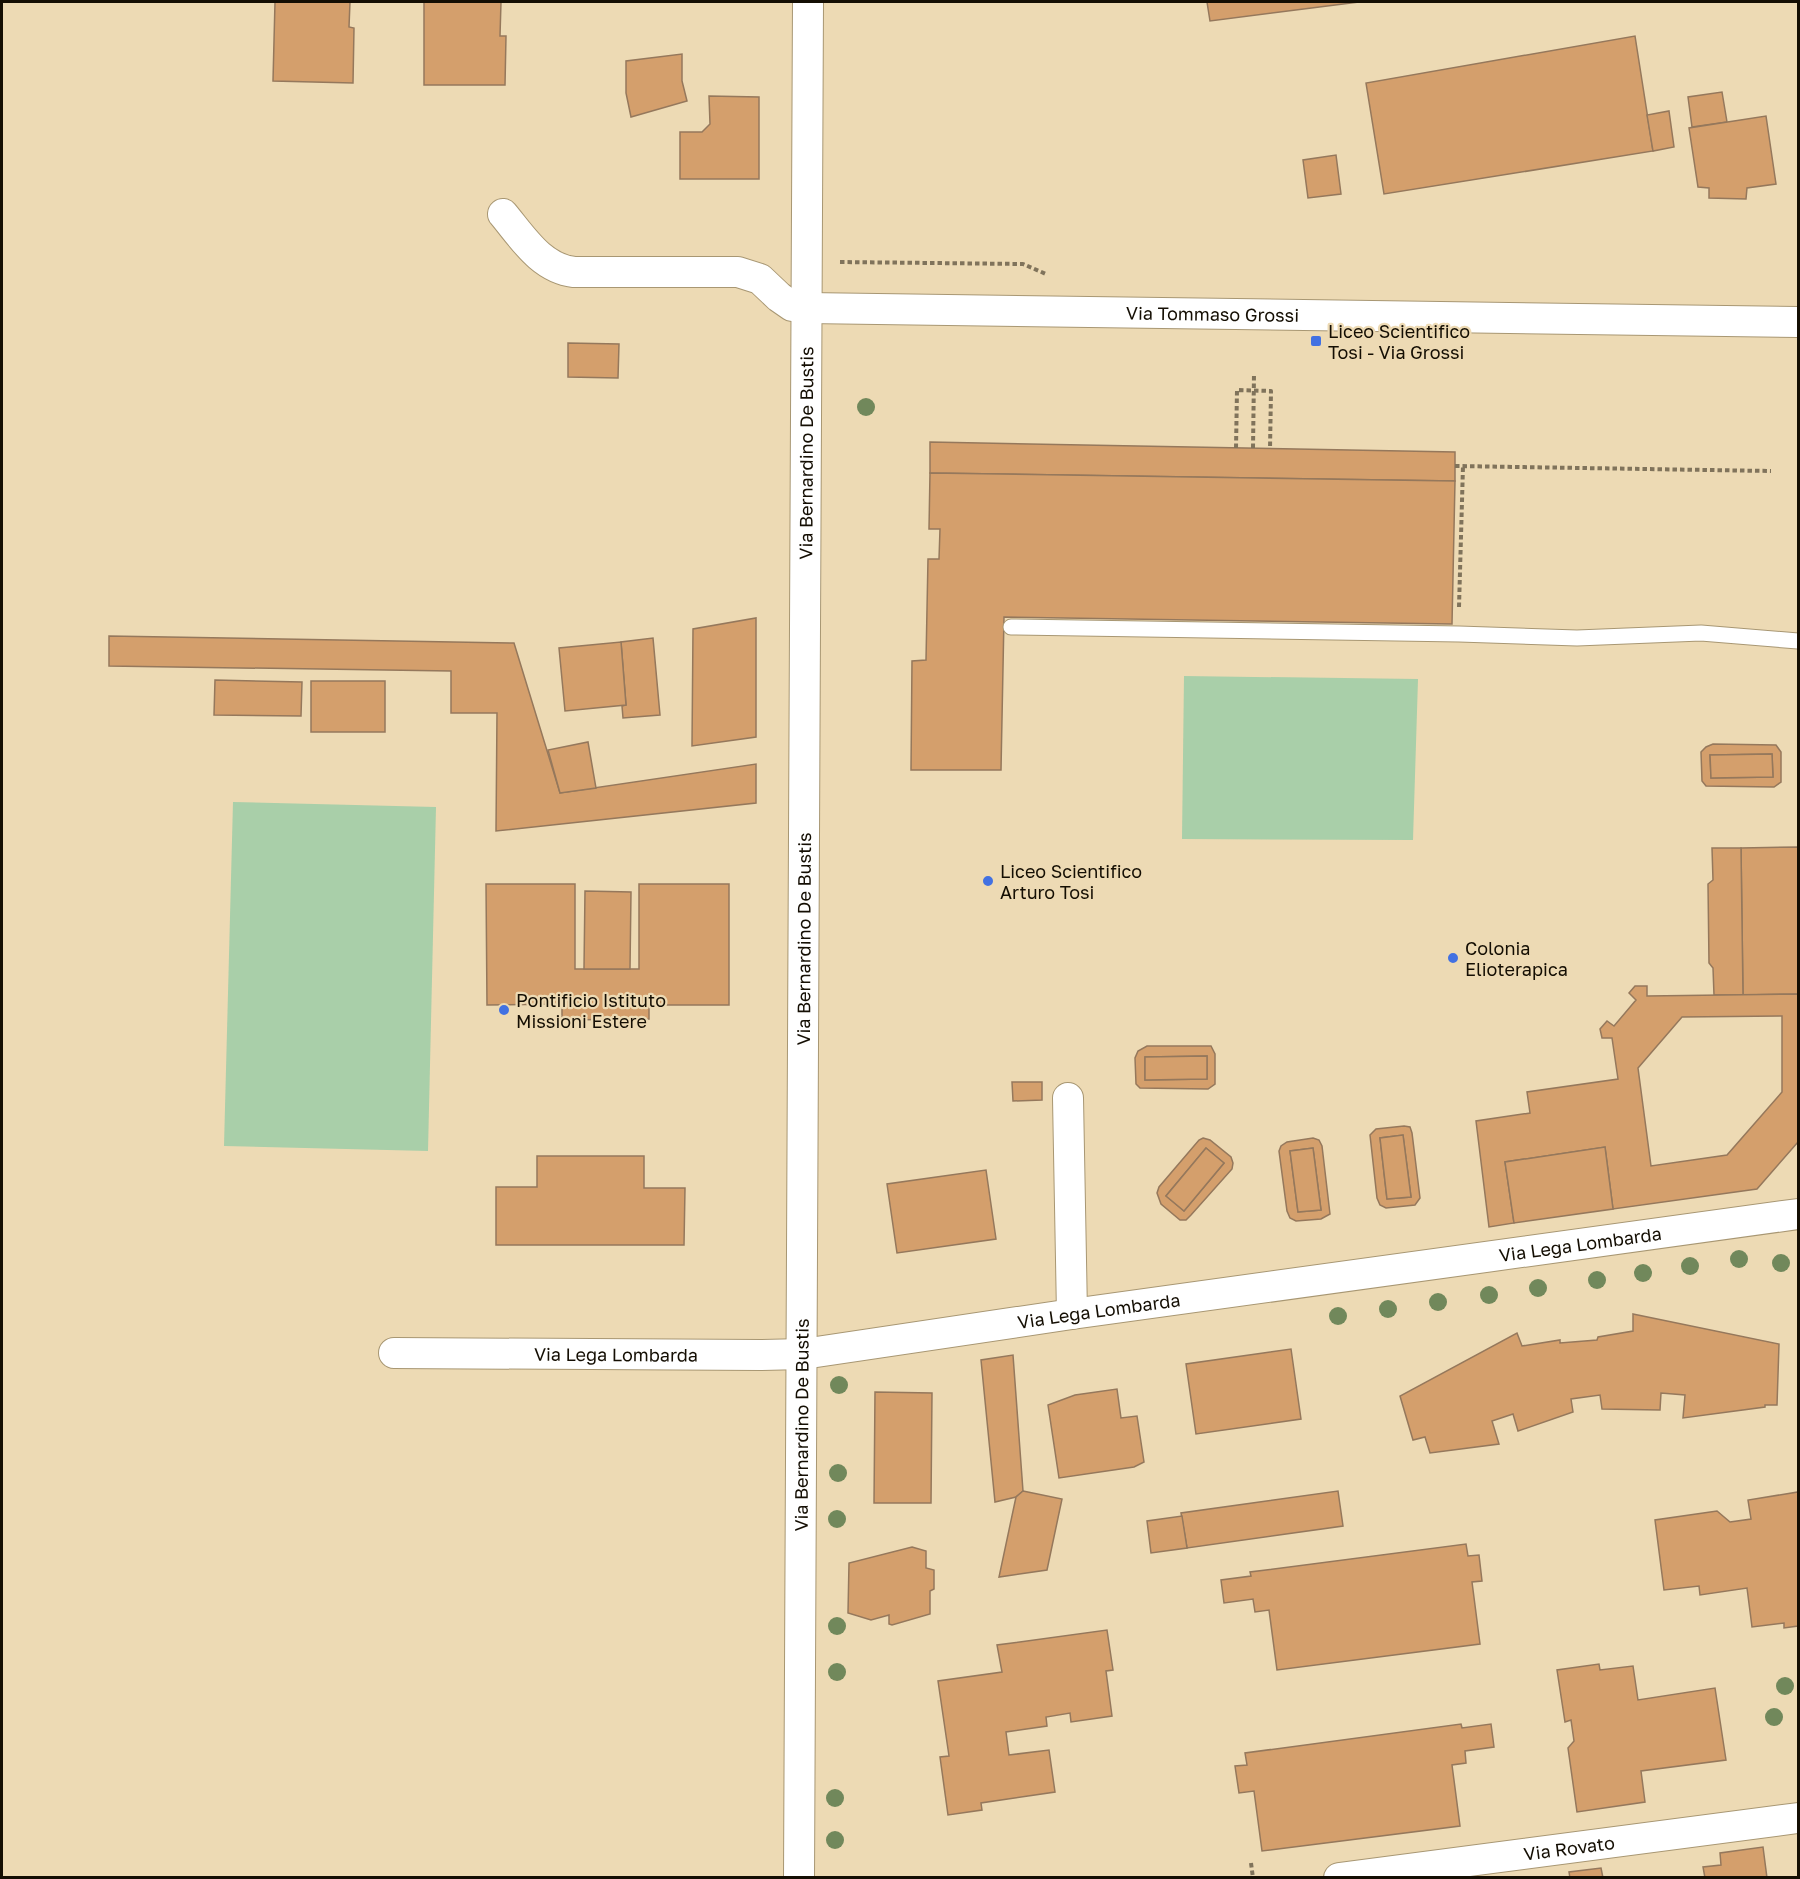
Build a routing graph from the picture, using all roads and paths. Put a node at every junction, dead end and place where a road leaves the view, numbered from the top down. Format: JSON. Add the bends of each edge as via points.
{"nodes":[{"id":1,"x":807,"y":2,"type":"edge"},
{"id":2,"x":503,"y":214,"type":"dead end"},
{"id":3,"x":807,"y":308,"type":"junction"},
{"id":4,"x":1798,"y":322,"type":"edge"},
{"id":5,"x":1254,"y":374,"type":"dead end"},
{"id":6,"x":1254,"y":390,"type":"junction"},
{"id":7,"x":1236,"y":448,"type":"dead end"},
{"id":8,"x":1253,"y":448,"type":"dead end"},
{"id":9,"x":1270,"y":449,"type":"dead end"},
{"id":10,"x":1455,"y":466,"type":"dead end"},
{"id":11,"x":1463,"y":466,"type":"junction"},
{"id":12,"x":1771,"y":471,"type":"dead end"},
{"id":13,"x":1011,"y":627,"type":"dead end"},
{"id":14,"x":1459,"y":634,"type":"junction"},
{"id":15,"x":1798,"y":641,"type":"edge"},
{"id":16,"x":1068,"y":1098,"type":"dead end"},
{"id":17,"x":1798,"y":1214,"type":"edge"},
{"id":18,"x":1072,"y":1314,"type":"junction"},
{"id":19,"x":394,"y":1353,"type":"dead end"},
{"id":20,"x":802,"y":1354,"type":"junction"},
{"id":21,"x":1798,"y":1818,"type":"edge"},
{"id":22,"x":1251,"y":1863,"type":"dead end"},
{"id":23,"x":799,"y":1878,"type":"edge"},
{"id":24,"x":1252,"y":1878,"type":"edge"},
{"id":25,"x":1339,"y":1878,"type":"edge"}],
"edges":[{"from":1,"to":3,"type":"street","name":"Via Bernardino De Bustis"},
{"from":2,"to":3,"type":"street","via":[[538,256],[561,271],[738,272],[760,279],[792,306]]},
{"from":3,"to":4,"type":"street","name":"Via Tommaso Grossi"},
{"from":3,"to":20,"type":"street","name":"Via Bernardino De Bustis"},
{"from":5,"to":6,"type":"path"},
{"from":6,"to":7,"type":"path","via":[[1237,390]]},
{"from":6,"to":8,"type":"path"},
{"from":6,"to":9,"type":"path","via":[[1271,391]]},
{"from":10,"to":11,"type":"path"},
{"from":11,"to":12,"type":"path"},
{"from":11,"to":14,"type":"path"},
{"from":13,"to":14,"type":"lane"},
{"from":14,"to":15,"type":"lane","via":[[1577,638],[1701,633]]},
{"from":16,"to":18,"type":"street"},
{"from":17,"to":18,"type":"street","name":"Via Lega Lombarda"},
{"from":18,"to":20,"type":"street","name":"Via Lega Lombarda"},
{"from":19,"to":20,"type":"street","name":"Via Lega Lombarda"},
{"from":20,"to":23,"type":"street","name":"Via Bernardino De Bustis"},
{"from":21,"to":25,"type":"street","name":"Via Rovato"},
{"from":22,"to":24,"type":"path"}]}
